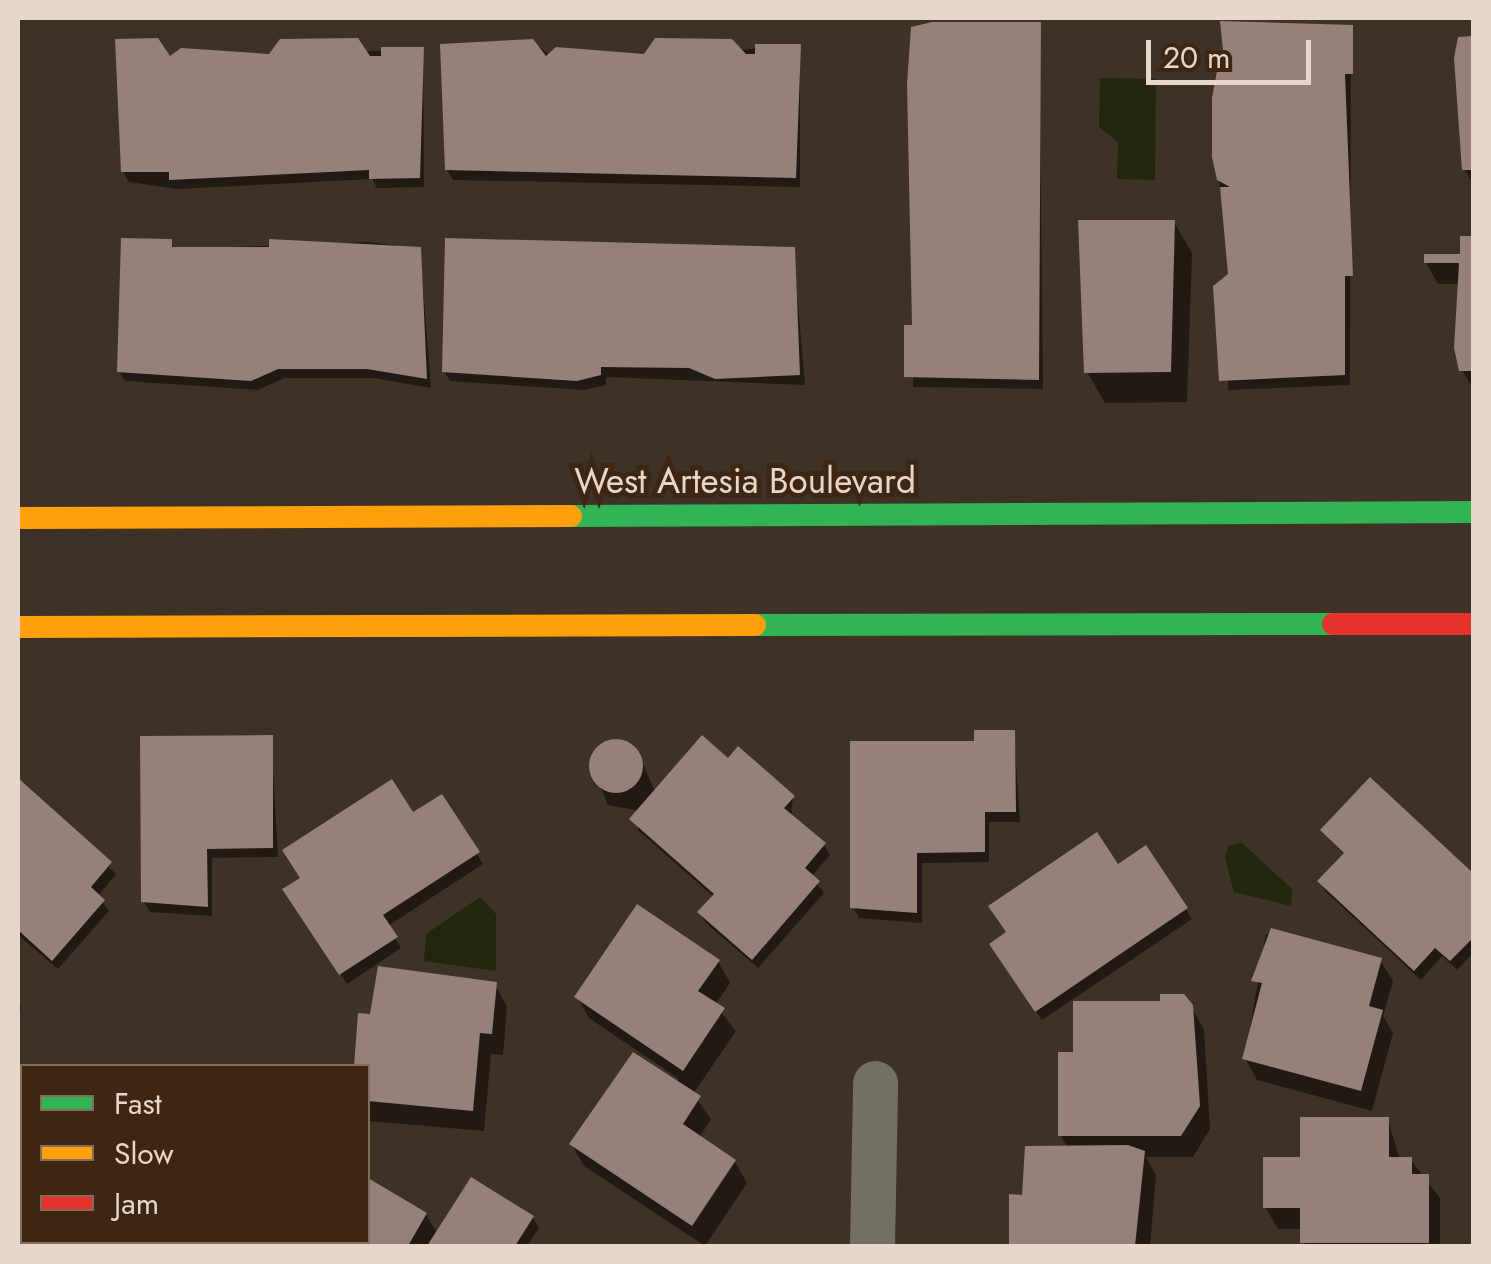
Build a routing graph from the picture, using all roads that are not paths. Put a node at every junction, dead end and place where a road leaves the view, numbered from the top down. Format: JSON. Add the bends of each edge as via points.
{"nodes":[{"id":1,"x":1474,"y":512,"type":"edge"},
{"id":2,"x":18,"y":518,"type":"edge"},
{"id":3,"x":1474,"y":624,"type":"edge"},
{"id":4,"x":18,"y":627,"type":"edge"},
{"id":5,"x":875,"y":1082,"type":"dead end"},
{"id":6,"x":872,"y":1246,"type":"edge"}],
"edges":[{"from":1,"to":2,"type":"main road","name":"West Artesia Boulevard"},
{"from":3,"to":4,"type":"main road"},
{"from":5,"to":6,"type":"street"}]}
